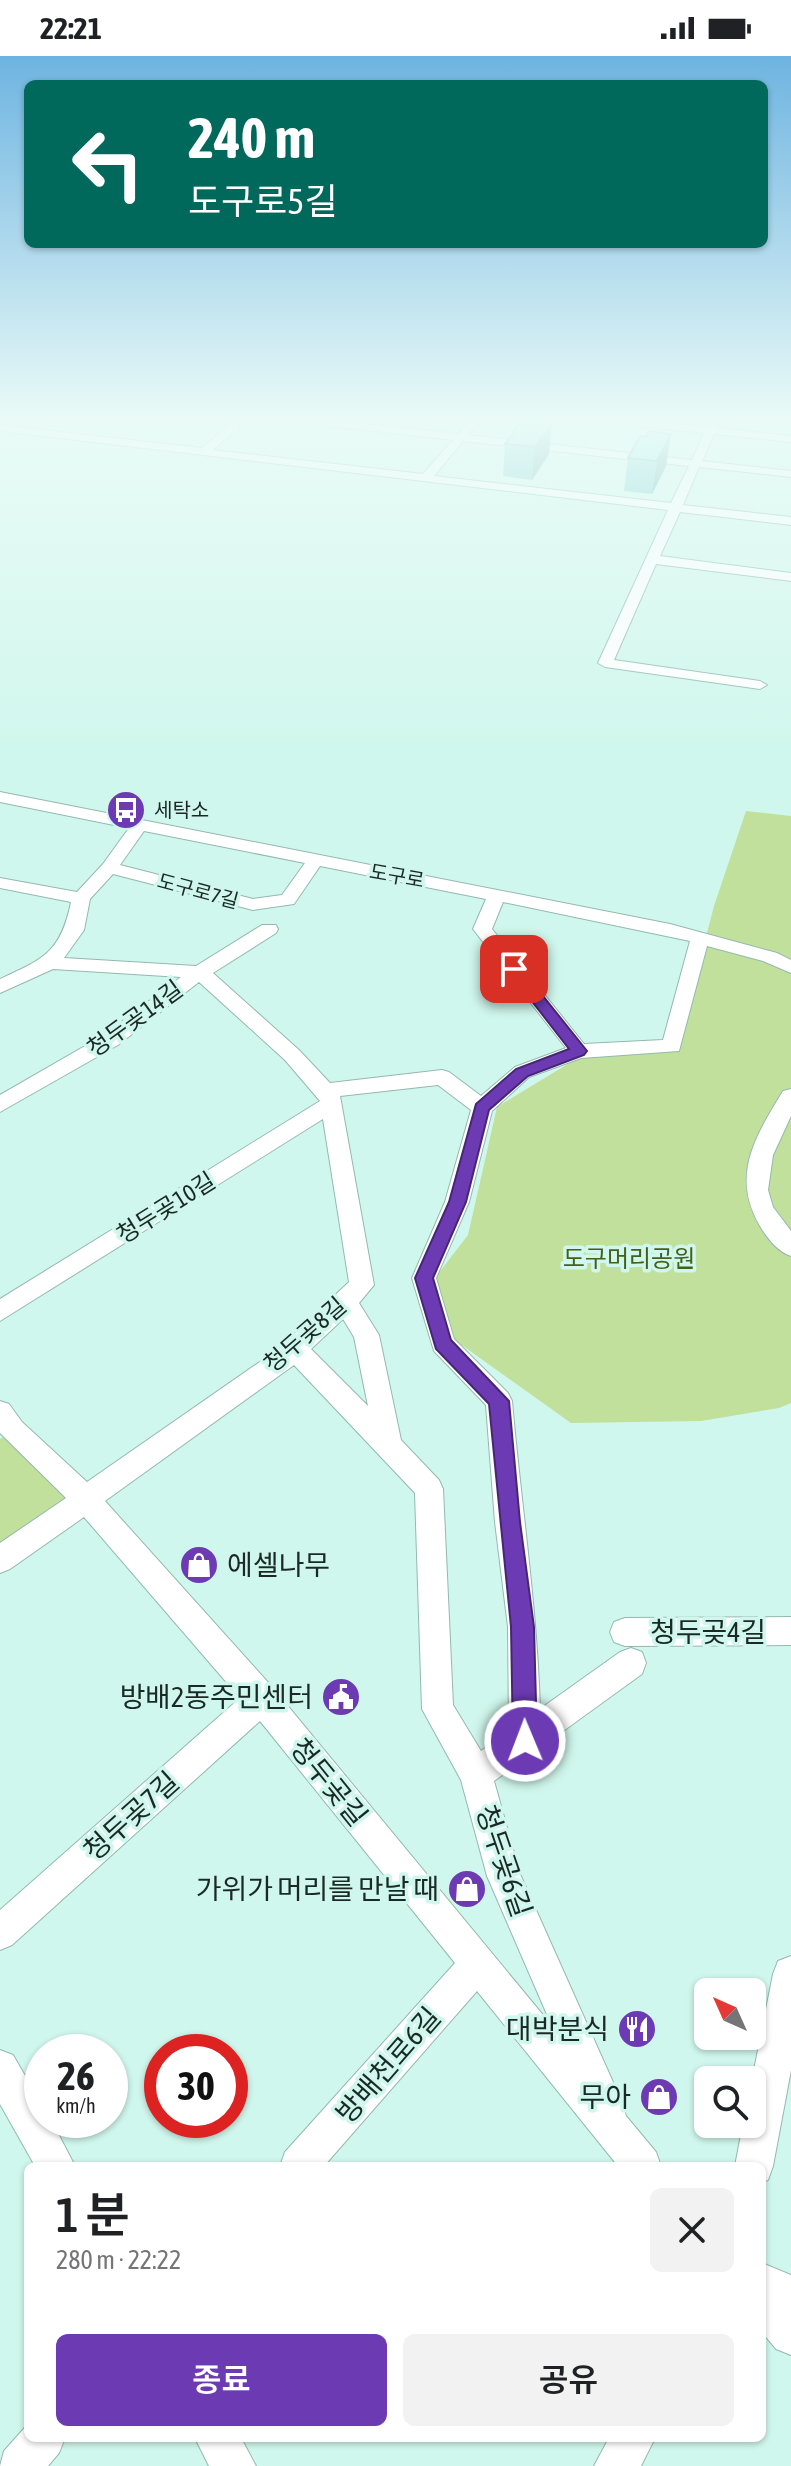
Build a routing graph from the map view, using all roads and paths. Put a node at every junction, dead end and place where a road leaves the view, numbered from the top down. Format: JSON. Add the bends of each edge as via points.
{"nodes":[{"id":1,"x":664,"y":530,"type":"edge"},
{"id":2,"x":651,"y":559,"type":"junction"},
{"id":3,"x":791,"y":577,"type":"edge"},
{"id":4,"x":760,"y":685,"type":"dead end"},
{"id":5,"x":0,"y":797,"type":"edge"},
{"id":6,"x":138,"y":827,"type":"junction"},
{"id":7,"x":315,"y":861,"type":"junction"},
{"id":8,"x":109,"y":868,"type":"junction"},
{"id":9,"x":0,"y":883,"type":"edge"},
{"id":10,"x":497,"y":895,"type":"junction"},
{"id":11,"x":81,"y":898,"type":"junction"},
{"id":12,"x":269,"y":929,"type":"dead end"},
{"id":13,"x":700,"y":938,"type":"junction"},
{"id":14,"x":50,"y":963,"type":"junction"},
{"id":15,"x":0,"y":966,"type":"edge"},
{"id":16,"x":791,"y":967,"type":"edge"},
{"id":17,"x":200,"y":972,"type":"junction"},
{"id":18,"x":24,"y":974,"type":"junction"},
{"id":19,"x":0,"y":987,"type":"edge"},
{"id":20,"x":579,"y":1051,"type":"junction"},
{"id":21,"x":791,"y":1096,"type":"edge"},
{"id":22,"x":328,"y":1097,"type":"junction"},
{"id":23,"x":0,"y":1105,"type":"edge"},
{"id":24,"x":482,"y":1108,"type":"junction"},
{"id":25,"x":791,"y":1247,"type":"edge"},
{"id":26,"x":345,"y":1301,"type":"junction"},
{"id":27,"x":0,"y":1311,"type":"edge"},
{"id":28,"x":294,"y":1349,"type":"junction"},
{"id":29,"x":0,"y":1412,"type":"edge"},
{"id":30,"x":389,"y":1445,"type":"junction"},
{"id":31,"x":85,"y":1498,"type":"junction"},
{"id":32,"x":0,"y":1560,"type":"edge"},
{"id":33,"x":791,"y":1631,"type":"edge"},
{"id":34,"x":262,"y":1699,"type":"junction"},
{"id":35,"x":525,"y":1741,"type":"junction"},
{"id":36,"x":476,"y":1774,"type":"junction"},
{"id":37,"x":0,"y":1933,"type":"edge"},
{"id":38,"x":477,"y":1965,"type":"junction"},
{"id":39,"x":791,"y":1974,"type":"edge"},
{"id":40,"x":0,"y":2068,"type":"edge"},
{"id":41,"x":620,"y":2141,"type":"junction"},
{"id":42,"x":54,"y":2162,"type":"edge"},
{"id":43,"x":303,"y":2162,"type":"edge"},
{"id":44,"x":638,"y":2162,"type":"edge"},
{"id":45,"x":755,"y":2162,"type":"edge"},
{"id":46,"x":766,"y":2285,"type":"edge"},
{"id":47,"x":791,"y":2295,"type":"edge"},
{"id":48,"x":766,"y":2306,"type":"edge"},
{"id":49,"x":791,"y":2334,"type":"edge"},
{"id":50,"x":40,"y":2442,"type":"edge"},
{"id":51,"x":219,"y":2442,"type":"edge"},
{"id":52,"x":631,"y":2442,"type":"edge"},
{"id":53,"x":19,"y":2466,"type":"edge"},
{"id":54,"x":234,"y":2466,"type":"edge"},
{"id":55,"x":616,"y":2466,"type":"edge"}],
"edges":[{"from":1,"to":2,"type":"street"},
{"from":2,"to":3,"type":"street"},
{"from":2,"to":4,"type":"street","via":[[605,663]]},
{"from":5,"to":6,"type":"street","name":"도구로"},
{"from":6,"to":7,"type":"street","name":"도구로"},
{"from":6,"to":8,"type":"street"},
{"from":7,"to":8,"type":"street","name":"도구로7길","via":[[288,900],[253,905]]},
{"from":7,"to":10,"type":"street","name":"도구로"},
{"from":8,"to":11,"type":"street"},
{"from":9,"to":11,"type":"street"},
{"from":10,"to":13,"type":"street","name":"도구로"},
{"from":10,"to":20,"type":"street","via":[[482,929]]},
{"from":11,"to":14,"type":"street","via":[[75,930]]},
{"from":12,"to":17,"type":"street","name":"청두곶14길"},
{"from":13,"to":16,"type":"street","name":"도구로"},
{"from":13,"to":20,"type":"street","via":[[672,1046]]},
{"from":14,"to":17,"type":"street"},
{"from":14,"to":18,"type":"street"},
{"from":15,"to":18,"type":"street"},
{"from":17,"to":22,"type":"street","via":[[292,1055]]},
{"from":17,"to":23,"type":"street","name":"청두곶14길","via":[[111,1040]]},
{"from":18,"to":19,"type":"street"},
{"from":20,"to":24,"type":"street","via":[[522,1072]]},
{"from":21,"to":25,"type":"street","via":[[754,1176],[763,1210]]},
{"from":22,"to":24,"type":"street","via":[[442,1077]]},
{"from":22,"to":26,"type":"street","name":"청두곶8길","via":[[362,1285]]},
{"from":22,"to":27,"type":"street","name":"청두곶10길"},
{"from":24,"to":35,"type":"street","via":[[457,1202],[424,1278],[443,1344],[499,1401],[523,1627]]},
{"from":26,"to":28,"type":"street","name":"청두곶8길"},
{"from":26,"to":30,"type":"street","via":[[366,1335]]},
{"from":28,"to":30,"type":"street","name":"청두곶6길"},
{"from":28,"to":31,"type":"street","name":"청두곶8길"},
{"from":29,"to":31,"type":"street","name":"청두곶길"},
{"from":30,"to":36,"type":"street","name":"청두곶6길","via":[[429,1489],[438,1709]]},
{"from":31,"to":32,"type":"street","name":"청두곶8길"},
{"from":31,"to":34,"type":"street","name":"청두곶길"},
{"from":33,"to":35,"type":"street","name":"청두곶4길","via":[[628,1648]]},
{"from":34,"to":37,"type":"street","name":"청두곶7길"},
{"from":34,"to":38,"type":"street","name":"청두곶길"},
{"from":35,"to":36,"type":"street"},
{"from":36,"to":41,"type":"street","name":"청두곶6길","via":[[504,1876]]},
{"from":38,"to":41,"type":"street","name":"청두곶길"},
{"from":38,"to":43,"type":"street","name":"방배천로6길"},
{"from":39,"to":45,"type":"street"},
{"from":40,"to":42,"type":"street"},
{"from":41,"to":44,"type":"street","name":"청두곶길"},
{"from":46,"to":47,"type":"street"},
{"from":48,"to":49,"type":"street"},
{"from":50,"to":53,"type":"street"},
{"from":51,"to":54,"type":"street"},
{"from":52,"to":55,"type":"street"}]}
